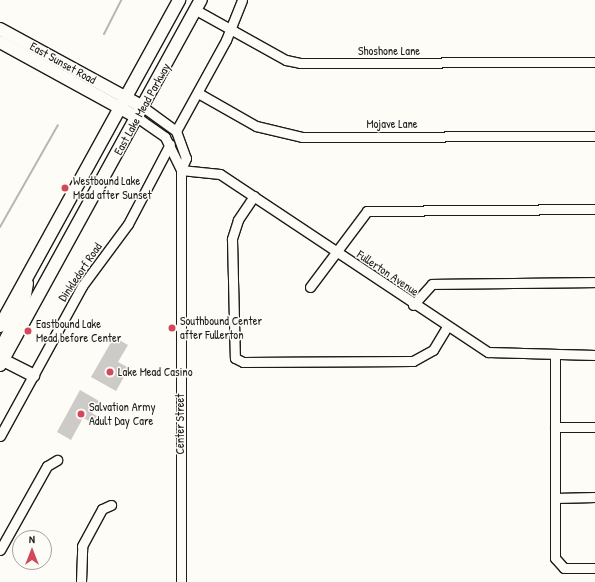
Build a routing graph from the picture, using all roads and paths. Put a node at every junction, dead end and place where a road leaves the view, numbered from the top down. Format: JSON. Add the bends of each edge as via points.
{"nodes":[{"id":1,"x":179,"y":0,"type":"edge"},
{"id":2,"x":242,"y":0,"type":"edge"},
{"id":3,"x":198,"y":5,"type":"edge"},
{"id":4,"x":230,"y":27,"type":"junction"},
{"id":5,"x":0,"y":28,"type":"edge"},
{"id":6,"x":0,"y":42,"type":"edge"},
{"id":7,"x":595,"y":62,"type":"edge"},
{"id":8,"x":198,"y":93,"type":"junction"},
{"id":9,"x":123,"y":103,"type":"junction"},
{"id":10,"x":140,"y":113,"type":"junction"},
{"id":11,"x":176,"y":131,"type":"junction"},
{"id":12,"x":595,"y":136,"type":"edge"},
{"id":13,"x":170,"y":144,"type":"junction"},
{"id":14,"x":181,"y":170,"type":"junction"},
{"id":15,"x":254,"y":196,"type":"junction"},
{"id":16,"x":595,"y":209,"type":"edge"},
{"id":17,"x":336,"y":252,"type":"junction"},
{"id":18,"x":28,"y":276,"type":"junction"},
{"id":19,"x":595,"y":282,"type":"edge"},
{"id":20,"x":310,"y":287,"type":"dead end"},
{"id":21,"x":413,"y":305,"type":"junction"},
{"id":22,"x":0,"y":326,"type":"edge"},
{"id":23,"x":447,"y":327,"type":"junction"},
{"id":24,"x":555,"y":355,"type":"junction"},
{"id":25,"x":595,"y":355,"type":"edge"},
{"id":26,"x":1,"y":357,"type":"edge"},
{"id":27,"x":33,"y":375,"type":"junction"},
{"id":28,"x":555,"y":427,"type":"junction"},
{"id":29,"x":595,"y":427,"type":"edge"},
{"id":30,"x":0,"y":436,"type":"edge"},
{"id":31,"x":57,"y":460,"type":"dead end"},
{"id":32,"x":595,"y":497,"type":"edge"},
{"id":33,"x":555,"y":498,"type":"junction"},
{"id":34,"x":111,"y":505,"type":"dead end"},
{"id":35,"x":0,"y":550,"type":"edge"},
{"id":36,"x":595,"y":568,"type":"edge"},
{"id":37,"x":81,"y":582,"type":"edge"},
{"id":38,"x":178,"y":582,"type":"edge"}],
"edges":[{"from":1,"to":9,"type":"main road","name":"East Lake Mead Parkway"},
{"from":2,"to":4,"type":"street"},
{"from":3,"to":4,"type":"street","name":"Shoshone Lane"},
{"from":3,"to":10,"type":"main road","name":"East Lake Mead Parkway"},
{"from":4,"to":7,"type":"street","name":"Shoshone Lane","via":[[286,60],[300,63]]},
{"from":4,"to":8,"type":"street"},
{"from":5,"to":9,"type":"main road","name":"East Sunset Road"},
{"from":6,"to":9,"type":"main road","name":"East Sunset Road"},
{"from":8,"to":11,"type":"street"},
{"from":8,"to":12,"type":"street","name":"Mojave Lane","via":[[256,126],[302,136]]},
{"from":9,"to":10,"type":"main road","name":"Center Street"},
{"from":9,"to":18,"type":"main road","name":"East Lake Mead Parkway"},
{"from":10,"to":11,"type":"street","name":"Center Street"},
{"from":10,"to":13,"type":"street","name":"Center Street"},
{"from":10,"to":26,"type":"main road","name":"East Lake Mead Parkway"},
{"from":11,"to":14,"type":"street","name":"Center Street","via":[[186,158]]},
{"from":13,"to":14,"type":"street","name":"Center Street"},
{"from":13,"to":27,"type":"street","name":"Dinkledorf Road","via":[[128,224],[82,286]]},
{"from":14,"to":15,"type":"street","name":"Fullerton Avenue","via":[[220,174]]},
{"from":14,"to":38,"type":"street","name":"Center Street"},
{"from":15,"to":17,"type":"street","name":"Fullerton Avenue"},
{"from":15,"to":23,"type":"street","via":[[238,220],[232,239],[235,358],[243,362],[413,361],[433,350]]},
{"from":16,"to":17,"type":"street","via":[[367,211]]},
{"from":17,"to":20,"type":"street"},
{"from":17,"to":21,"type":"street","name":"Fullerton Avenue"},
{"from":18,"to":22,"type":"main road","name":"East Lake Mead Parkway"},
{"from":18,"to":26,"type":"main road","via":[[23,306]]},
{"from":19,"to":21,"type":"street","via":[[432,284]]},
{"from":21,"to":23,"type":"street","name":"Fullerton Avenue"},
{"from":23,"to":24,"type":"street","name":"Fullerton Avenue","via":[[488,352]]},
{"from":24,"to":25,"type":"street","name":"Fullerton Avenue"},
{"from":24,"to":28,"type":"street"},
{"from":26,"to":27,"type":"main road"},
{"from":27,"to":30,"type":"street","name":"Dinkledorf Road"},
{"from":28,"to":29,"type":"street"},
{"from":28,"to":33,"type":"street"},
{"from":31,"to":35,"type":"street","via":[[46,466]]},
{"from":32,"to":33,"type":"street"},
{"from":33,"to":36,"type":"street","via":[[558,564],[564,568]]},
{"from":34,"to":37,"type":"street","via":[[102,509],[82,546]]}]}
